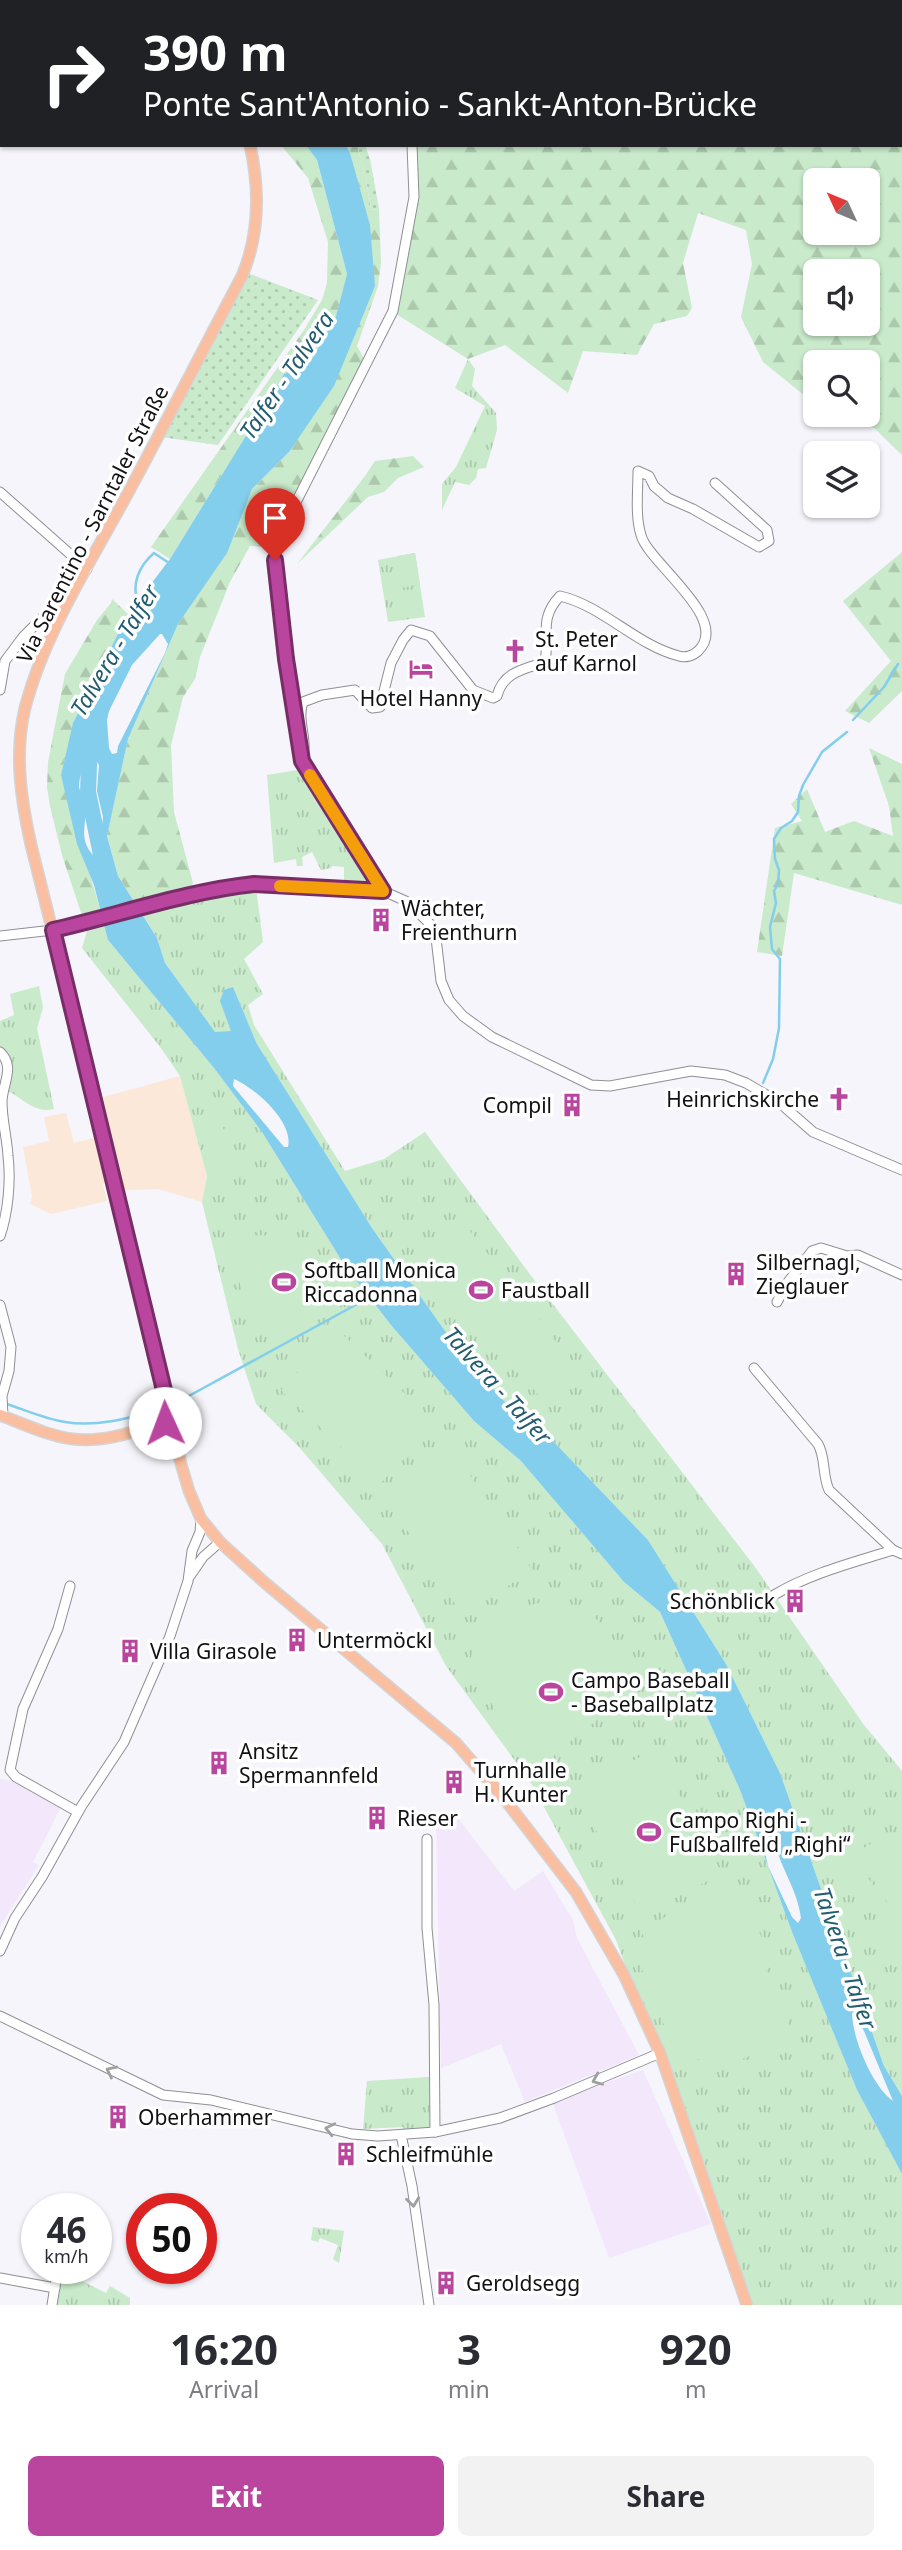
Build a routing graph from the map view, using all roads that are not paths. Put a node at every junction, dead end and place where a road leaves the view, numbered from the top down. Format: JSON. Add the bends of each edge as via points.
{"nodes":[{"id":1,"x":250,"y":147,"type":"edge"},
{"id":2,"x":412,"y":147,"type":"edge"},
{"id":3,"x":715,"y":483,"type":"dead end"},
{"id":4,"x":0,"y":492,"type":"edge"},
{"id":5,"x":87,"y":569,"type":"junction"},
{"id":6,"x":60,"y":621,"type":"junction"},
{"id":7,"x":0,"y":690,"type":"edge"},
{"id":8,"x":302,"y":761,"type":"junction"},
{"id":9,"x":383,"y":891,"type":"junction"},
{"id":10,"x":53,"y":930,"type":"junction"},
{"id":11,"x":0,"y":936,"type":"edge"},
{"id":12,"x":0,"y":1052,"type":"edge"},
{"id":13,"x":902,"y":1170,"type":"edge"},
{"id":14,"x":1,"y":1229,"type":"edge"},
{"id":15,"x":902,"y":1275,"type":"edge"},
{"id":16,"x":777,"y":1301,"type":"dead end"},
{"id":17,"x":0,"y":1305,"type":"edge"},
{"id":18,"x":754,"y":1368,"type":"dead end"},
{"id":19,"x":2,"y":1394,"type":"edge"},
{"id":20,"x":2,"y":1414,"type":"edge"},
{"id":21,"x":171,"y":1422,"type":"junction"},
{"id":22,"x":201,"y":1519,"type":"junction"},
{"id":23,"x":220,"y":1542,"type":"junction"},
{"id":24,"x":897,"y":1552,"type":"edge"},
{"id":25,"x":188,"y":1581,"type":"junction"},
{"id":26,"x":70,"y":1586,"type":"dead end"},
{"id":27,"x":774,"y":1595,"type":"dead end"},
{"id":28,"x":78,"y":1812,"type":"junction"},
{"id":29,"x":427,"y":1839,"type":"dead end"},
{"id":30,"x":0,"y":1951,"type":"edge"},
{"id":31,"x":0,"y":2016,"type":"edge"},
{"id":32,"x":660,"y":2053,"type":"junction"},
{"id":33,"x":435,"y":2132,"type":"junction"},
{"id":34,"x":401,"y":2135,"type":"junction"},
{"id":35,"x":0,"y":2278,"type":"edge"},
{"id":36,"x":55,"y":2284,"type":"edge"},
{"id":37,"x":54,"y":2288,"type":"junction"},
{"id":38,"x":52,"y":2305,"type":"edge"},
{"id":39,"x":429,"y":2305,"type":"edge"},
{"id":40,"x":747,"y":2305,"type":"edge"}],
"edges":[{"from":1,"to":5,"type":"main road","name":"Via Sarentino - Sarntaler Straße","via":[[258,207],[248,262]]},
{"from":2,"to":8,"type":"street","via":[[414,197],[393,311],[278,542],[275,565]]},
{"from":3,"to":8,"type":"street","via":[[767,530],[765,545],[759,547],[668,498],[649,476],[638,471],[641,536],[700,609],[705,633],[697,652],[682,657],[652,645],[560,596],[545,625],[545,662],[509,676],[493,698],[473,690],[429,636],[411,630],[391,663],[380,707],[372,708],[355,690],[303,702],[300,713],[306,748]]},
{"from":4,"to":5,"type":"street"},
{"from":5,"to":6,"type":"main road","name":"Via Sarentino - Sarntaler Straße"},
{"from":6,"to":7,"type":"street","via":[[43,617],[23,637],[5,661]]},
{"from":6,"to":10,"type":"main road","name":"Via Sarentino - Sarntaler Straße","via":[[37,669],[25,710],[19,760],[21,801]]},
{"from":8,"to":9,"type":"street"},
{"from":9,"to":10,"type":"street","via":[[254,884],[215,888]]},
{"from":9,"to":13,"type":"street","via":[[408,902],[431,925],[440,981],[449,1000],[492,1037],[591,1085],[610,1086],[691,1071],[725,1075],[780,1103],[813,1132]]},
{"from":10,"to":11,"type":"street"},
{"from":10,"to":21,"type":"main road","name":"Via Sarentino - Sarntaler Straße"},
{"from":12,"to":14,"type":"street","via":[[9,1069],[2,1104],[9,1159]]},
{"from":15,"to":16,"type":"street","via":[[858,1255],[821,1248],[812,1251]]},
{"from":17,"to":19,"type":"street","via":[[11,1347]]},
{"from":18,"to":24,"type":"street","via":[[823,1452],[829,1490]]},
{"from":19,"to":20,"type":"street"},
{"from":20,"to":21,"type":"main road","via":[[48,1433],[86,1440]]},
{"from":21,"to":22,"type":"main road","name":"Via Sarentino - Sarntaler Straße"},
{"from":22,"to":23,"type":"main road","name":"Via Sarentino - Sarntaler Straße"},
{"from":22,"to":25,"type":"street"},
{"from":23,"to":25,"type":"street","via":[[203,1557]]},
{"from":23,"to":32,"type":"main road","name":"Via Sarentino - Sarntaler Straße","via":[[456,1743],[503,1797],[576,1892],[624,1975]]},
{"from":24,"to":27,"type":"street","via":[[816,1575]]},
{"from":25,"to":28,"type":"street","via":[[170,1636],[124,1742]]},
{"from":26,"to":28,"type":"street","via":[[58,1629],[23,1709],[10,1770]]},
{"from":28,"to":30,"type":"street"},
{"from":29,"to":33,"type":"street"},
{"from":34,"to":31,"type":"street","one_way":true,"via":[[352,2134],[211,2100],[163,2095]]},
{"from":32,"to":33,"type":"street","one_way":true,"via":[[511,2114]]},
{"from":32,"to":40,"type":"main road","name":"Via Sarentino - Sarntaler Straße"},
{"from":33,"to":34,"type":"street"},
{"from":34,"to":39,"type":"street","one_way":true},
{"from":35,"to":37,"type":"street"},
{"from":36,"to":37,"type":"street"},
{"from":37,"to":38,"type":"street"}]}
